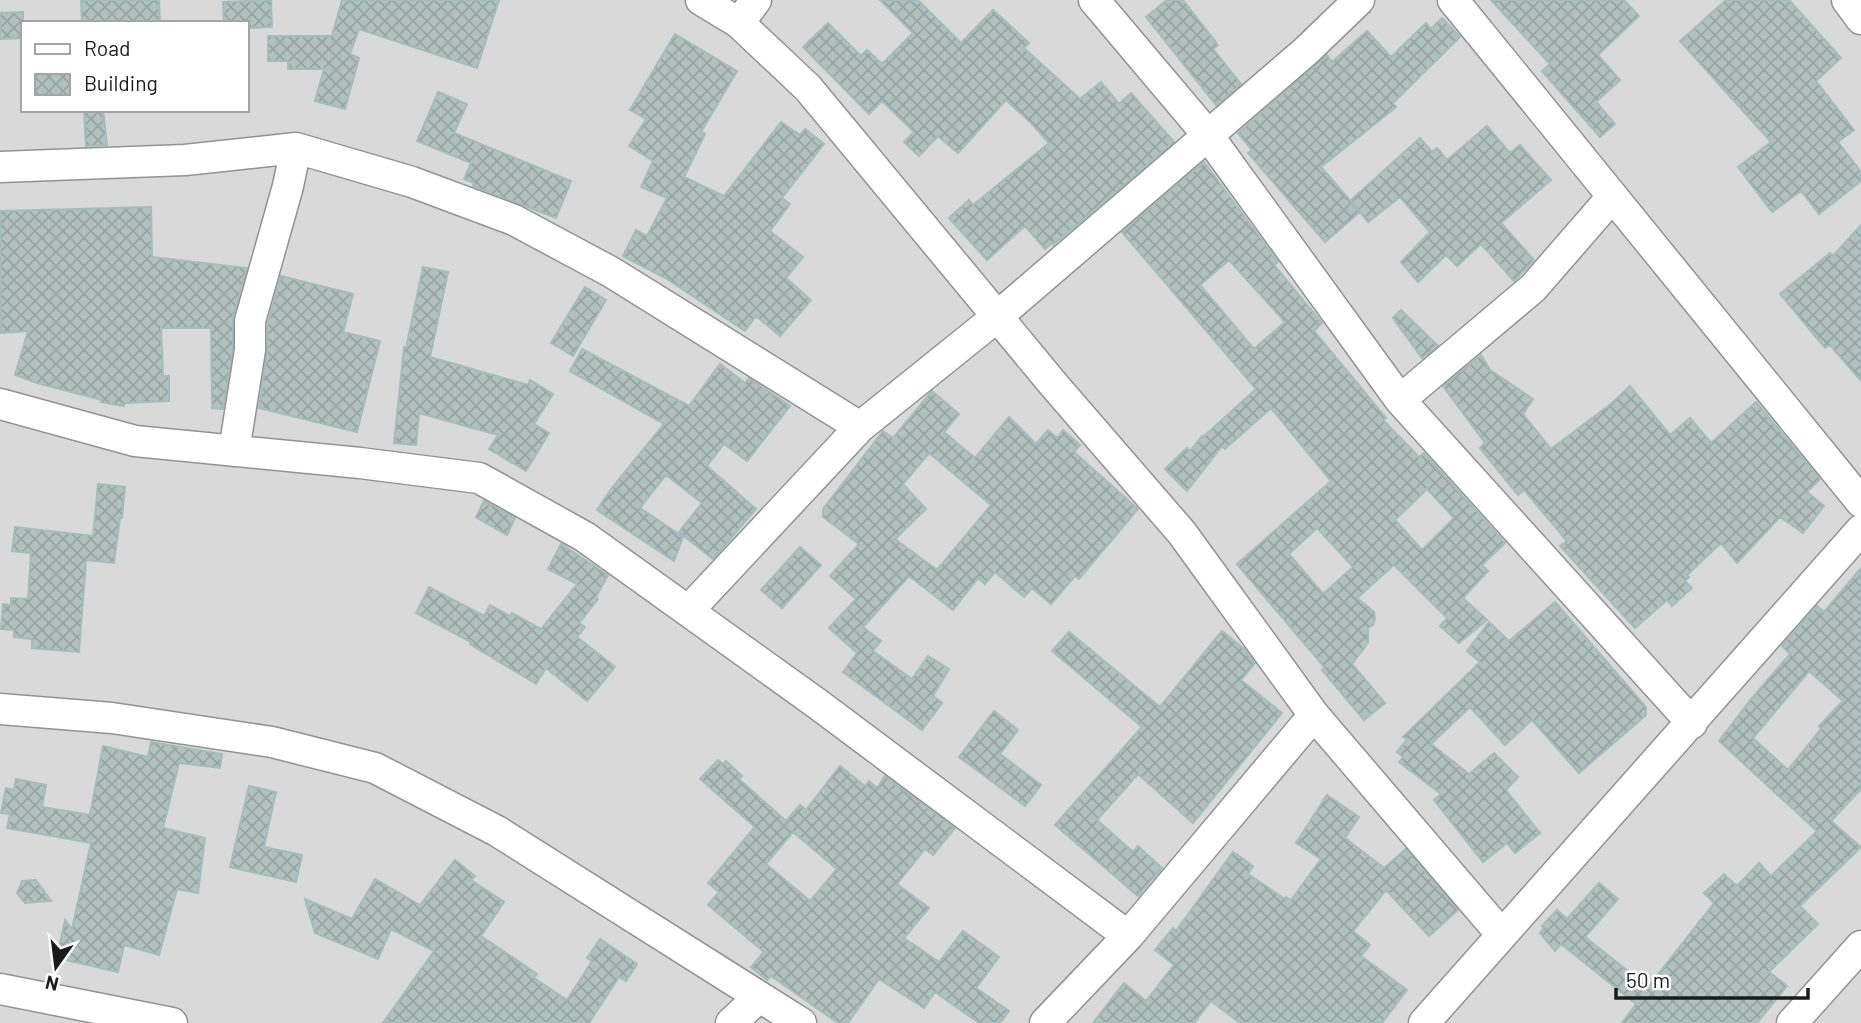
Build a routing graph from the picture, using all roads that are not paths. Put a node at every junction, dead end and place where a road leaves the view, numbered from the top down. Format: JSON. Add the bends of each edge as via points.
{"nodes":[{"id":1,"x":701,"y":0,"type":"edge"},
{"id":2,"x":1094,"y":0,"type":"edge"},
{"id":3,"x":1359,"y":0,"type":"edge"},
{"id":4,"x":1453,"y":0,"type":"edge"},
{"id":5,"x":1847,"y":0,"type":"edge"},
{"id":6,"x":747,"y":11,"type":"edge"},
{"id":7,"x":1861,"y":19,"type":"edge"},
{"id":8,"x":1207,"y":134,"type":"junction"},
{"id":9,"x":296,"y":148,"type":"junction"},
{"id":10,"x":0,"y":167,"type":"edge"},
{"id":11,"x":1612,"y":197,"type":"junction"},
{"id":12,"x":998,"y":316,"type":"junction"},
{"id":13,"x":1400,"y":400,"type":"junction"},
{"id":14,"x":0,"y":404,"type":"edge"},
{"id":15,"x":860,"y":426,"type":"junction"},
{"id":16,"x":234,"y":451,"type":"junction"},
{"id":17,"x":1861,"y":502,"type":"edge"},
{"id":18,"x":1861,"y":530,"type":"edge"},
{"id":19,"x":688,"y":611,"type":"junction"},
{"id":20,"x":0,"y":709,"type":"edge"},
{"id":21,"x":1314,"y":715,"type":"junction"},
{"id":22,"x":1692,"y":723,"type":"junction"},
{"id":23,"x":1128,"y":936,"type":"junction"},
{"id":24,"x":1502,"y":936,"type":"junction"},
{"id":25,"x":1861,"y":946,"type":"edge"},
{"id":26,"x":0,"y":989,"type":"edge"},
{"id":27,"x":759,"y":997,"type":"junction"},
{"id":28,"x":172,"y":1023,"type":"edge"},
{"id":29,"x":731,"y":1023,"type":"edge"},
{"id":30,"x":801,"y":1023,"type":"edge"},
{"id":31,"x":1045,"y":1023,"type":"edge"},
{"id":32,"x":1424,"y":1023,"type":"edge"},
{"id":33,"x":1792,"y":1023,"type":"edge"}],
"edges":[{"from":1,"to":6,"type":"street"},
{"from":2,"to":8,"type":"street"},
{"from":3,"to":8,"type":"street"},
{"from":4,"to":11,"type":"street"},
{"from":5,"to":7,"type":"street"},
{"from":6,"to":12,"type":"street"},
{"from":8,"to":12,"type":"street"},
{"from":8,"to":13,"type":"street"},
{"from":9,"to":10,"type":"street","via":[[185,160]]},
{"from":9,"to":15,"type":"street","via":[[412,182],[513,220],[611,272]]},
{"from":9,"to":16,"type":"street","via":[[250,321],[250,350]]},
{"from":11,"to":13,"type":"street","via":[[1533,288]]},
{"from":11,"to":17,"type":"street"},
{"from":12,"to":15,"type":"street"},
{"from":12,"to":21,"type":"street","via":[[1181,533]]},
{"from":13,"to":22,"type":"street"},
{"from":14,"to":16,"type":"street","via":[[135,441]]},
{"from":15,"to":19,"type":"street"},
{"from":16,"to":19,"type":"street","via":[[479,478],[585,537]]},
{"from":18,"to":22,"type":"street"},
{"from":19,"to":23,"type":"street"},
{"from":20,"to":27,"type":"street","via":[[112,718],[272,742],[375,768],[497,831]]},
{"from":21,"to":23,"type":"street"},
{"from":21,"to":24,"type":"street"},
{"from":22,"to":24,"type":"street"},
{"from":23,"to":31,"type":"street"},
{"from":24,"to":32,"type":"street"},
{"from":25,"to":33,"type":"street"},
{"from":26,"to":28,"type":"street"},
{"from":27,"to":29,"type":"street"},
{"from":27,"to":30,"type":"street"}]}
